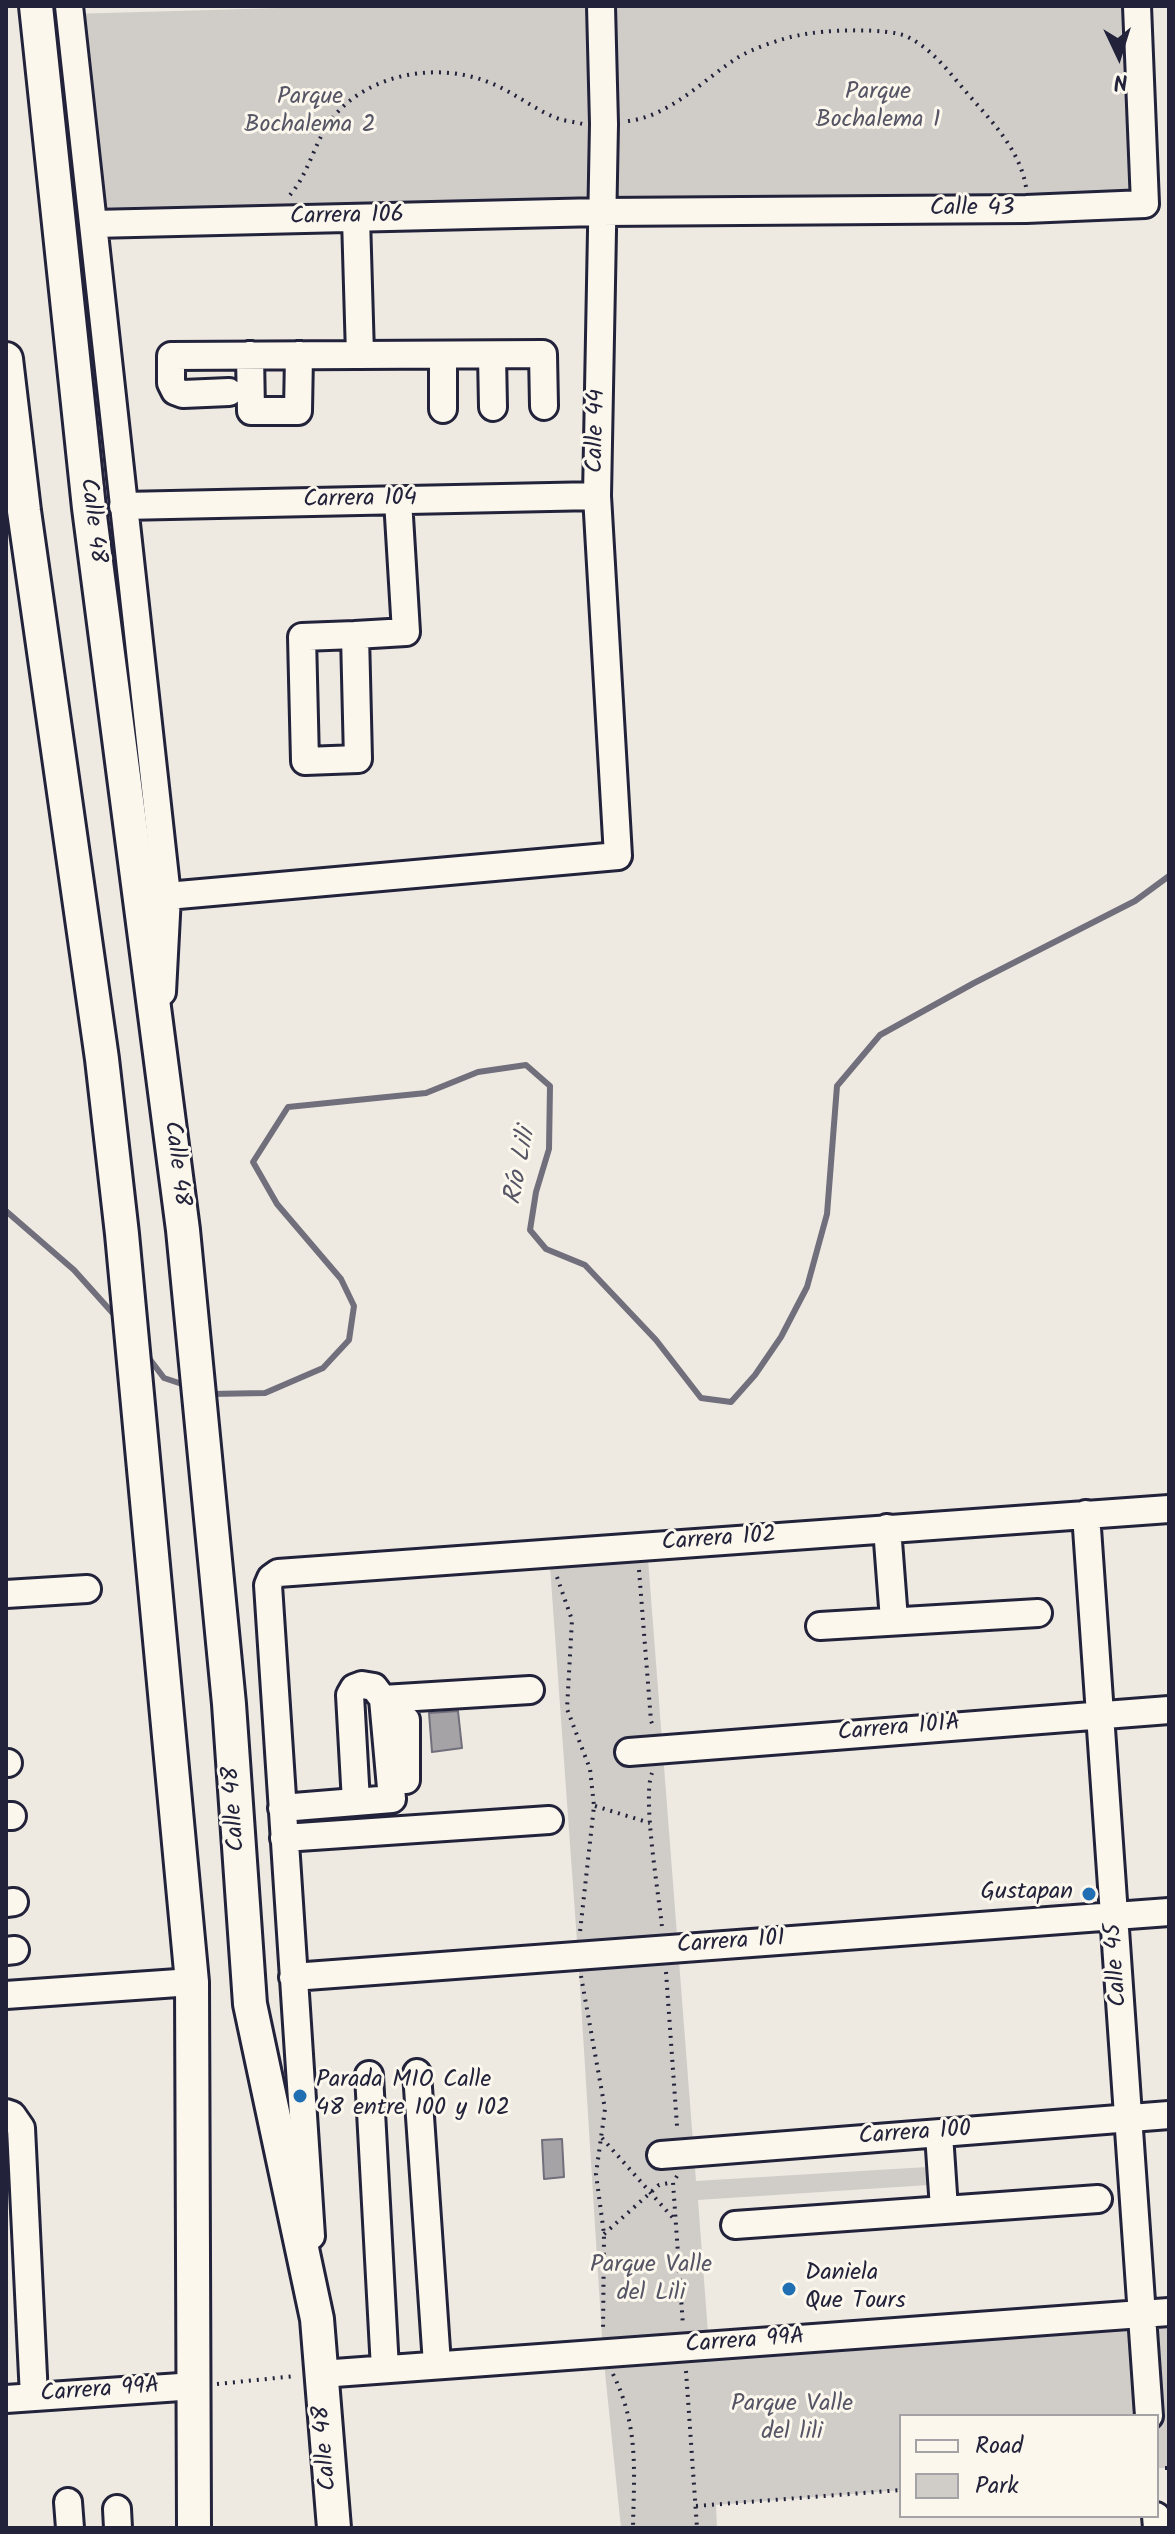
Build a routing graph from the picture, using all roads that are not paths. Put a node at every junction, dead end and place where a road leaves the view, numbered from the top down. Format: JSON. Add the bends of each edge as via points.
{"nodes":[{"id":1,"x":36,"y":6,"type":"edge"},
{"id":2,"x":69,"y":6,"type":"edge"},
{"id":3,"x":601,"y":6,"type":"edge"},
{"id":4,"x":1137,"y":6,"type":"edge"},
{"id":5,"x":601,"y":212,"type":"junction"},
{"id":6,"x":356,"y":218,"type":"junction"},
{"id":7,"x":93,"y":224,"type":"junction"},
{"id":8,"x":250,"y":355,"type":"junction"},
{"id":9,"x":299,"y":355,"type":"junction"},
{"id":10,"x":360,"y":355,"type":"junction"},
{"id":11,"x":443,"y":355,"type":"junction"},
{"id":12,"x":492,"y":355,"type":"junction"},
{"id":13,"x":6,"y":359,"type":"edge"},
{"id":14,"x":229,"y":392,"type":"dead end"},
{"id":15,"x":544,"y":406,"type":"dead end"},
{"id":16,"x":493,"y":407,"type":"dead end"},
{"id":17,"x":443,"y":409,"type":"dead end"},
{"id":18,"x":597,"y":496,"type":"junction"},
{"id":19,"x":398,"y":500,"type":"junction"},
{"id":20,"x":123,"y":506,"type":"junction"},
{"id":21,"x":355,"y":635,"type":"junction"},
{"id":22,"x":167,"y":896,"type":"junction"},
{"id":23,"x":160,"y":1049,"type":"junction"},
{"id":24,"x":1169,"y":1509,"type":"edge"},
{"id":25,"x":1086,"y":1514,"type":"junction"},
{"id":26,"x":887,"y":1528,"type":"junction"},
{"id":27,"x":271,"y":1578,"type":"joint"},
{"id":28,"x":87,"y":1589,"type":"dead end"},
{"id":29,"x":6,"y":1594,"type":"edge"},
{"id":30,"x":1038,"y":1613,"type":"dead end"},
{"id":31,"x":894,"y":1620,"type":"junction"},
{"id":32,"x":820,"y":1626,"type":"dead end"},
{"id":33,"x":530,"y":1690,"type":"dead end"},
{"id":34,"x":383,"y":1699,"type":"junction"},
{"id":35,"x":1169,"y":1710,"type":"edge"},
{"id":36,"x":1100,"y":1714,"type":"junction"},
{"id":37,"x":406,"y":1720,"type":"dead end"},
{"id":38,"x":629,"y":1752,"type":"dead end"},
{"id":39,"x":392,"y":1783,"type":"junction"},
{"id":40,"x":356,"y":1802,"type":"junction"},
{"id":41,"x":282,"y":1808,"type":"junction"},
{"id":42,"x":549,"y":1820,"type":"dead end"},
{"id":43,"x":284,"y":1838,"type":"junction"},
{"id":44,"x":1169,"y":1912,"type":"edge"},
{"id":45,"x":1114,"y":1916,"type":"junction"},
{"id":46,"x":293,"y":1977,"type":"junction"},
{"id":47,"x":192,"y":1982,"type":"junction"},
{"id":48,"x":6,"y":1995,"type":"edge"},
{"id":49,"x":417,"y":2073,"type":"dead end"},
{"id":50,"x":369,"y":2075,"type":"dead end"},
{"id":51,"x":6,"y":2113,"type":"edge"},
{"id":52,"x":1169,"y":2115,"type":"edge"},
{"id":53,"x":1128,"y":2117,"type":"junction"},
{"id":54,"x":939,"y":2134,"type":"junction"},
{"id":55,"x":661,"y":2155,"type":"dead end"},
{"id":56,"x":1098,"y":2199,"type":"dead end"},
{"id":57,"x":944,"y":2209,"type":"junction"},
{"id":58,"x":735,"y":2225,"type":"dead end"},
{"id":59,"x":1169,"y":2312,"type":"edge"},
{"id":60,"x":1142,"y":2314,"type":"junction"},
{"id":61,"x":317,"y":2319,"type":"junction"},
{"id":62,"x":437,"y":2364,"type":"junction"},
{"id":63,"x":385,"y":2369,"type":"junction"},
{"id":64,"x":321,"y":2374,"type":"junction"},
{"id":65,"x":195,"y":2386,"type":"junction"},
{"id":66,"x":34,"y":2397,"type":"junction"},
{"id":67,"x":6,"y":2399,"type":"edge"},
{"id":68,"x":1149,"y":2414,"type":"edge"},
{"id":69,"x":194,"y":2528,"type":"edge"},
{"id":70,"x":334,"y":2528,"type":"edge"}],
"edges":[{"from":1,"to":23,"type":"main road","name":"Calle 48","via":[[89,508]]},
{"from":2,"to":7,"type":"street"},
{"from":3,"to":5,"type":"street","name":"Calle 44"},
{"from":4,"to":5,"type":"street","name":"Calle 43","via":[[1145,204]]},
{"from":5,"to":6,"type":"street","name":"Carrera 106"},
{"from":5,"to":18,"type":"street","name":"Calle 44"},
{"from":6,"to":7,"type":"street","name":"Carrera 106"},
{"from":6,"to":10,"type":"street"},
{"from":7,"to":20,"type":"street"},
{"from":8,"to":9,"type":"street"},
{"from":8,"to":9,"type":"street","via":[[251,411],[298,411]]},
{"from":8,"to":14,"type":"street","via":[[171,356],[175,391]]},
{"from":9,"to":10,"type":"street"},
{"from":10,"to":11,"type":"street"},
{"from":11,"to":12,"type":"street"},
{"from":11,"to":17,"type":"street"},
{"from":12,"to":15,"type":"street","via":[[543,354]]},
{"from":12,"to":16,"type":"street"},
{"from":13,"to":47,"type":"main road","via":[[102,1059]]},
{"from":18,"to":19,"type":"street","name":"Carrera 104"},
{"from":18,"to":22,"type":"street","name":"Calle 44","via":[[618,856]]},
{"from":19,"to":20,"type":"street","name":"Carrera 104"},
{"from":19,"to":21,"type":"street","via":[[406,632]]},
{"from":20,"to":22,"type":"street"},
{"from":21,"to":21,"type":"street","via":[[358,759],[305,761],[302,637]]},
{"from":22,"to":23,"type":"street"},
{"from":23,"to":61,"type":"main road","name":"Calle 48","via":[[229,1704],[250,2004]]},
{"from":24,"to":25,"type":"street","name":"Carrera 102"},
{"from":25,"to":26,"type":"street","name":"Carrera 102"},
{"from":25,"to":36,"type":"street","name":"Calle 45"},
{"from":26,"to":27,"type":"street","name":"Carrera 102","via":[[278,1573]]},
{"from":26,"to":31,"type":"street"},
{"from":27,"to":41,"type":"street","name":"Calle 48"},
{"from":28,"to":29,"type":"street"},
{"from":30,"to":31,"type":"street"},
{"from":31,"to":32,"type":"street"},
{"from":33,"to":34,"type":"street"},
{"from":34,"to":39,"type":"street"},
{"from":34,"to":40,"type":"street","via":[[369,1685],[354,1688],[350,1695]]},
{"from":35,"to":36,"type":"street","name":"Carrera 101A"},
{"from":36,"to":38,"type":"street","name":"Carrera 101A"},
{"from":36,"to":45,"type":"street","name":"Calle 45"},
{"from":37,"to":39,"type":"street","via":[[407,1778]]},
{"from":39,"to":40,"type":"street","via":[[392,1799]]},
{"from":40,"to":41,"type":"street"},
{"from":41,"to":43,"type":"street","name":"Calle 48"},
{"from":42,"to":43,"type":"street"},
{"from":43,"to":46,"type":"street","name":"Calle 48"},
{"from":44,"to":45,"type":"street","name":"Carrera 101"},
{"from":45,"to":46,"type":"street","name":"Carrera 101"},
{"from":45,"to":53,"type":"street","name":"Calle 45"},
{"from":46,"to":61,"type":"street","name":"Calle 48"},
{"from":47,"to":48,"type":"street"},
{"from":47,"to":65,"type":"main road"},
{"from":49,"to":62,"type":"street"},
{"from":50,"to":63,"type":"street"},
{"from":51,"to":66,"type":"street","via":[[21,2128]]},
{"from":52,"to":53,"type":"street","name":"Carrera 100"},
{"from":53,"to":54,"type":"street","name":"Carrera 100"},
{"from":53,"to":60,"type":"street","name":"Calle 45"},
{"from":54,"to":55,"type":"street","name":"Carrera 100"},
{"from":54,"to":57,"type":"street"},
{"from":56,"to":57,"type":"street"},
{"from":57,"to":58,"type":"street"},
{"from":59,"to":60,"type":"street","name":"Carrera 99A"},
{"from":60,"to":62,"type":"street","name":"Carrera 99A"},
{"from":60,"to":68,"type":"street","name":"Calle 45"},
{"from":61,"to":64,"type":"main road","name":"Calle 48"},
{"from":62,"to":63,"type":"street","name":"Carrera 99A"},
{"from":63,"to":64,"type":"street","name":"Carrera 99A"},
{"from":64,"to":70,"type":"main road","name":"Calle 48"},
{"from":65,"to":66,"type":"street","name":"Carrera 99A"},
{"from":65,"to":69,"type":"main road"},
{"from":66,"to":67,"type":"street","name":"Carrera 99A"}]}
